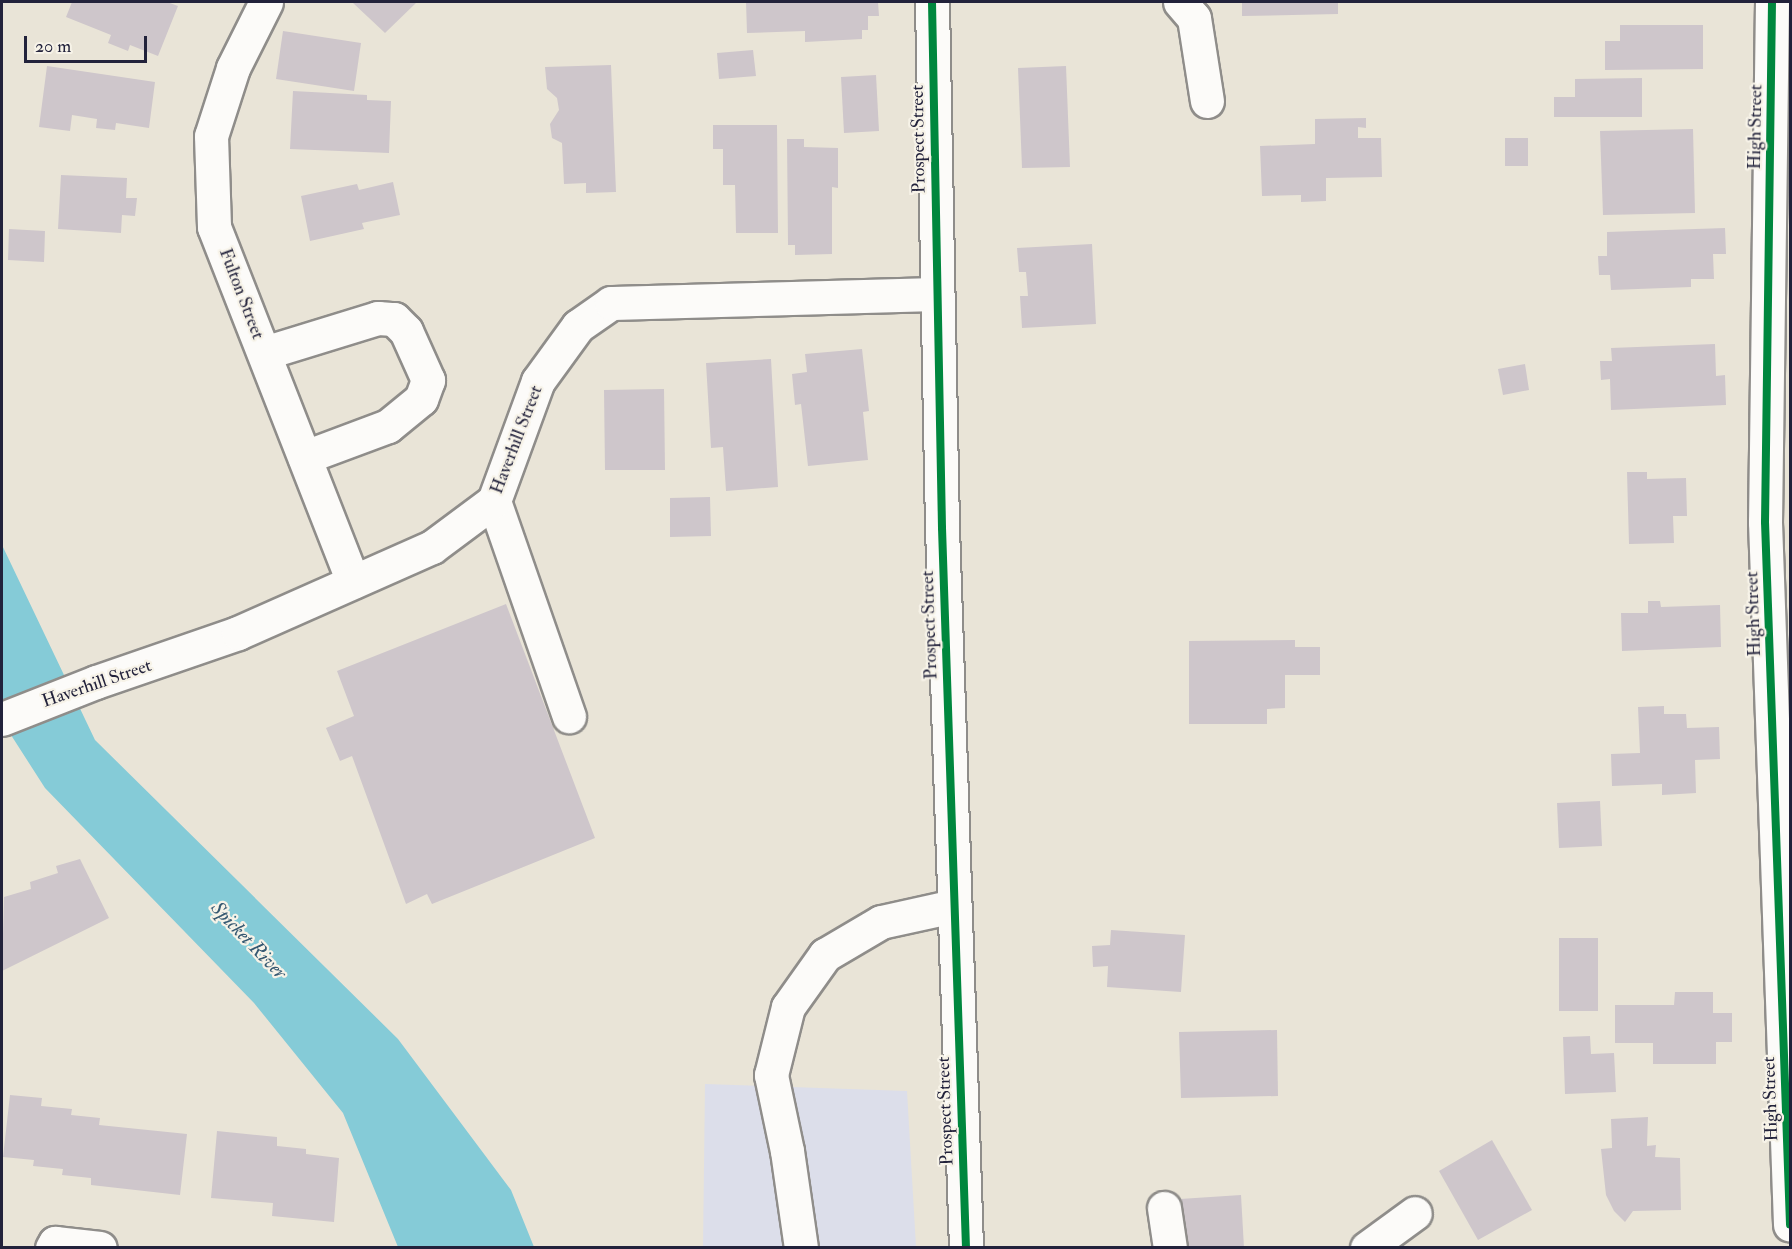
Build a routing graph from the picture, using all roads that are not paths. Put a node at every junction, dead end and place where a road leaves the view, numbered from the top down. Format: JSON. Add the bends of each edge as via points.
{"nodes":[{"id":1,"x":266,"y":2,"type":"edge"},
{"id":2,"x":932,"y":2,"type":"edge"},
{"id":3,"x":1180,"y":2,"type":"edge"},
{"id":4,"x":1772,"y":2,"type":"edge"},
{"id":5,"x":1207,"y":101,"type":"dead end"},
{"id":6,"x":937,"y":294,"type":"junction"},
{"id":7,"x":264,"y":353,"type":"junction"},
{"id":8,"x":305,"y":457,"type":"junction"},
{"id":9,"x":494,"y":501,"type":"junction"},
{"id":10,"x":353,"y":582,"type":"junction"},
{"id":11,"x":569,"y":716,"type":"dead end"},
{"id":12,"x":2,"y":719,"type":"edge"},
{"id":13,"x":954,"y":906,"type":"junction"},
{"id":14,"x":1788,"y":1080,"type":"edge"},
{"id":15,"x":1164,"y":1208,"type":"dead end"},
{"id":16,"x":1415,"y":1213,"type":"dead end"},
{"id":17,"x":1791,"y":1225,"type":"edge"},
{"id":18,"x":52,"y":1248,"type":"edge"},
{"id":19,"x":100,"y":1248,"type":"edge"},
{"id":20,"x":801,"y":1248,"type":"edge"},
{"id":21,"x":966,"y":1248,"type":"edge"},
{"id":22,"x":1170,"y":1248,"type":"edge"},
{"id":23,"x":1367,"y":1248,"type":"edge"}],
"edges":[{"from":1,"to":7,"type":"street","name":"Fulton Street","via":[[233,68],[211,136],[214,227]]},
{"from":2,"to":6,"type":"street","name":"Prospect Street"},
{"from":3,"to":5,"type":"street","via":[[1194,18]]},
{"from":4,"to":14,"type":"street","name":"High Street","via":[[1765,522]]},
{"from":6,"to":9,"type":"street","name":"Haverhill Street","via":[[611,303],[578,326],[538,381]]},
{"from":6,"to":13,"type":"street","name":"Prospect Street"},
{"from":7,"to":8,"type":"street","name":"Fulton Street"},
{"from":7,"to":8,"type":"street","via":[[378,318],[394,320],[406,331],[428,380],[421,399],[388,426]]},
{"from":8,"to":10,"type":"street","name":"Fulton Street"},
{"from":9,"to":10,"type":"street","name":"Haverhill Street","via":[[432,547]]},
{"from":9,"to":11,"type":"street"},
{"from":10,"to":12,"type":"street","name":"Haverhill Street","via":[[238,633]]},
{"from":13,"to":20,"type":"street","via":[[881,922],[825,955],[788,1007],[771,1075]]},
{"from":13,"to":21,"type":"street","name":"Prospect Street"},
{"from":14,"to":17,"type":"street","name":"High Street"},
{"from":15,"to":22,"type":"street"},
{"from":16,"to":23,"type":"street"},
{"from":18,"to":19,"type":"street","via":[[55,1243]]}]}
